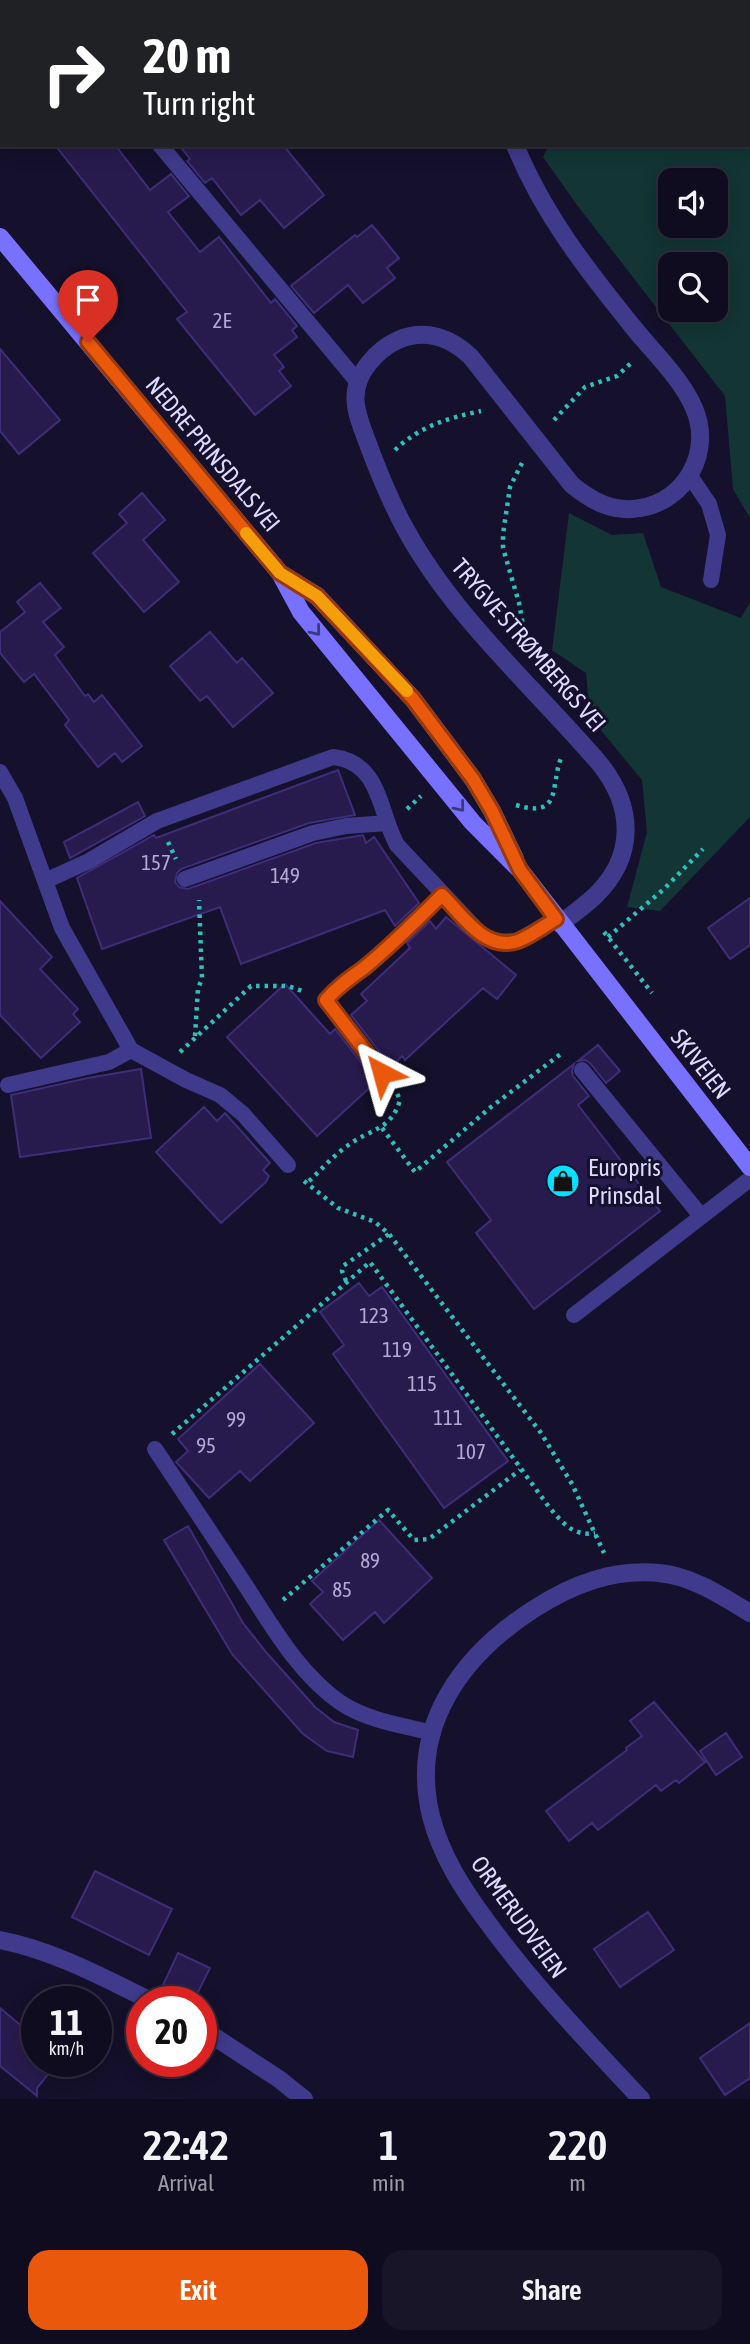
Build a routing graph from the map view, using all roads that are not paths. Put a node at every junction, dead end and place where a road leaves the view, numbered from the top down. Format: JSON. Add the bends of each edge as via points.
{"nodes":[{"id":1,"x":162,"y":147,"type":"edge"},
{"id":2,"x":516,"y":147,"type":"edge"},
{"id":3,"x":0,"y":237,"type":"edge"},
{"id":4,"x":357,"y":381,"type":"junction"},
{"id":5,"x":690,"y":476,"type":"junction"},
{"id":6,"x":280,"y":573,"type":"junction"},
{"id":7,"x":711,"y":580,"type":"dead end"},
{"id":8,"x":0,"y":772,"type":"edge"},
{"id":9,"x":388,"y":823,"type":"junction"},
{"id":10,"x":520,"y":870,"type":"junction"},
{"id":11,"x":192,"y":877,"type":"road end"},
{"id":12,"x":45,"y":881,"type":"junction"},
{"id":13,"x":442,"y":895,"type":"junction"},
{"id":14,"x":558,"y":921,"type":"junction"},
{"id":15,"x":613,"y":991,"type":"joint"},
{"id":16,"x":131,"y":1050,"type":"junction"},
{"id":17,"x":582,"y":1070,"type":"road end"},
{"id":18,"x":382,"y":1073,"type":"road end"},
{"id":19,"x":8,"y":1085,"type":"dead end"},
{"id":20,"x":288,"y":1165,"type":"road end"},
{"id":21,"x":750,"y":1167,"type":"edge"},
{"id":22,"x":750,"y":1179,"type":"edge"},
{"id":23,"x":701,"y":1216,"type":"junction"},
{"id":24,"x":574,"y":1315,"type":"dead end"},
{"id":25,"x":155,"y":1449,"type":"road end"},
{"id":26,"x":750,"y":1613,"type":"edge"},
{"id":27,"x":433,"y":1733,"type":"junction"},
{"id":28,"x":0,"y":1940,"type":"edge"},
{"id":29,"x":126,"y":1989,"type":"edge"},
{"id":30,"x":217,"y":2038,"type":"edge"},
{"id":31,"x":304,"y":2099,"type":"edge"},
{"id":32,"x":641,"y":2099,"type":"edge"}],
"edges":[{"from":1,"to":4,"type":"lane"},
{"from":2,"to":5,"type":"street","via":[[564,239],[691,402],[701,438]]},
{"from":3,"to":6,"type":"main road","name":"NEDRE PRINSDALS VEI"},
{"from":4,"to":5,"type":"street","via":[[375,356],[397,340],[437,336],[466,352],[572,485],[603,505],[624,510],[658,504]]},
{"from":4,"to":14,"type":"street","name":"TRYGVE STRØMBERGS VEI","via":[[354,404],[377,468],[424,559],[459,607],[618,790],[625,814],[619,863],[594,897]]},
{"from":5,"to":7,"type":"lane","via":[[709,503],[718,536]]},
{"from":6,"to":10,"type":"main road","name":"NEDRE PRINSDALS VEI","one_way":true,"via":[[301,612],[388,720],[473,823]]},
{"from":6,"to":10,"type":"main road","name":"NEDRE PRINSDALS VEI","via":[[317,596],[413,699],[473,779]]},
{"from":8,"to":12,"type":"lane","via":[[15,798]]},
{"from":9,"to":11,"type":"lane","via":[[313,833]]},
{"from":9,"to":12,"type":"lane","via":[[371,782],[347,758],[333,757],[157,821]]},
{"from":9,"to":13,"type":"lane","via":[[397,845]]},
{"from":10,"to":14,"type":"main road","name":"NEDRE PRINSDALS VEI"},
{"from":12,"to":16,"type":"lane","via":[[62,928]]},
{"from":13,"to":14,"type":"lane","via":[[493,942],[517,941]]},
{"from":13,"to":18,"type":"lane","via":[[326,1000]]},
{"from":14,"to":15,"type":"main road","name":"NEDRE PRINSDALS VEI"},
{"from":15,"to":21,"type":"main road","name":"SKIVEIEN"},
{"from":16,"to":19,"type":"lane","via":[[109,1062]]},
{"from":16,"to":20,"type":"lane","via":[[220,1095]]},
{"from":17,"to":23,"type":"lane"},
{"from":22,"to":23,"type":"lane"},
{"from":23,"to":24,"type":"lane"},
{"from":25,"to":27,"type":"lane","via":[[264,1617],[323,1688],[341,1703],[377,1720]]},
{"from":26,"to":27,"type":"street","name":"ORMERUDVEIEN","via":[[677,1576],[628,1573],[596,1578],[549,1600],[496,1635],[455,1681]]},
{"from":27,"to":32,"type":"street","name":"ORMERUDVEIEN","via":[[430,1813],[447,1858],[517,1961]]},
{"from":28,"to":29,"type":"street","via":[[24,1944]]},
{"from":30,"to":31,"type":"street"}]}
